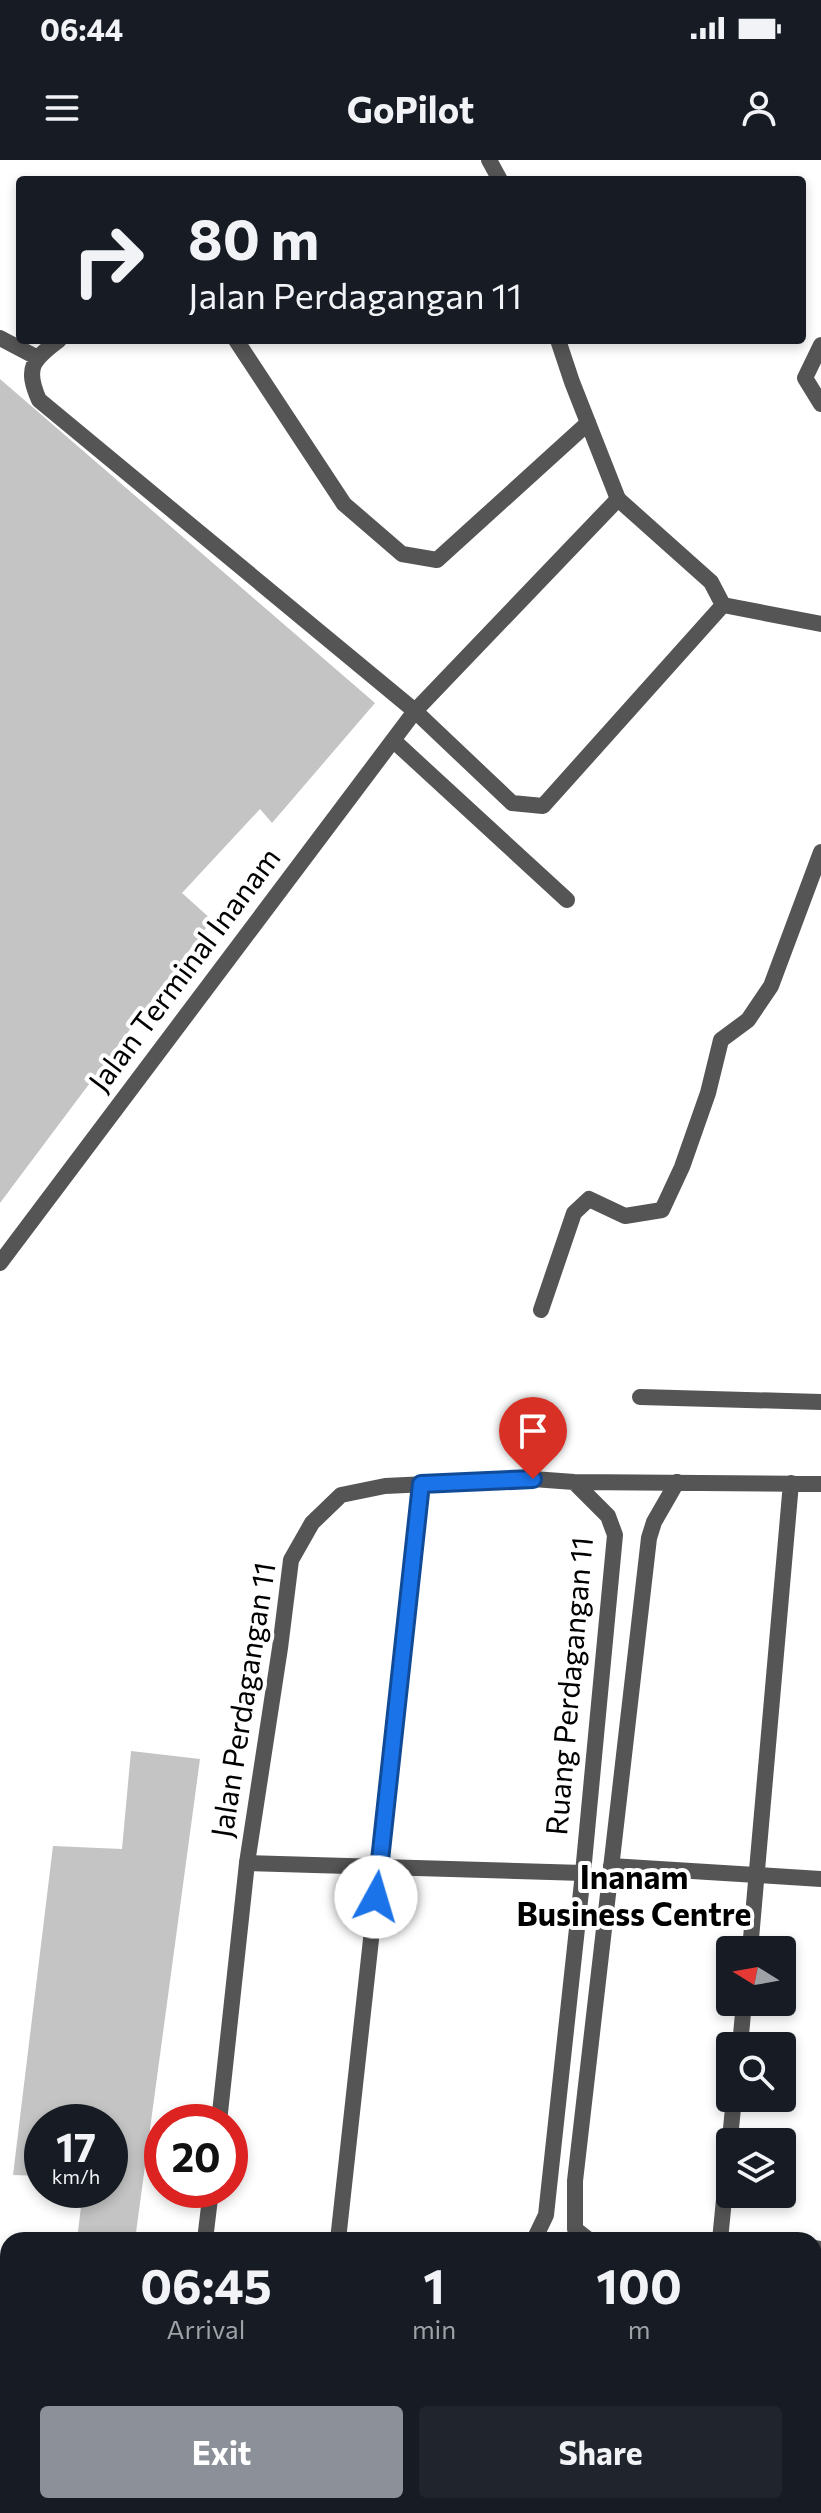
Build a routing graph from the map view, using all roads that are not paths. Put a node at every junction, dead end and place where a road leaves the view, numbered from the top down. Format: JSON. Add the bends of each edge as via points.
{"nodes":[{"id":1,"x":0,"y":338,"type":"edge"},
{"id":2,"x":54,"y":344,"type":"edge"},
{"id":3,"x":239,"y":344,"type":"edge"},
{"id":4,"x":559,"y":344,"type":"edge"},
{"id":5,"x":821,"y":345,"type":"edge"},
{"id":6,"x":36,"y":357,"type":"junction"},
{"id":7,"x":821,"y":404,"type":"edge"},
{"id":8,"x":588,"y":423,"type":"junction"},
{"id":9,"x":618,"y":499,"type":"junction"},
{"id":10,"x":723,"y":605,"type":"junction"},
{"id":11,"x":821,"y":624,"type":"edge"},
{"id":12,"x":415,"y":711,"type":"junction"},
{"id":13,"x":394,"y":741,"type":"junction"},
{"id":14,"x":821,"y":852,"type":"edge"},
{"id":15,"x":567,"y":900,"type":"dead end"},
{"id":16,"x":0,"y":1263,"type":"edge"},
{"id":17,"x":541,"y":1310,"type":"dead end"},
{"id":18,"x":640,"y":1397,"type":"dead end"},
{"id":19,"x":821,"y":1402,"type":"edge"},
{"id":20,"x":574,"y":1482,"type":"junction"},
{"id":21,"x":677,"y":1482,"type":"junction"},
{"id":22,"x":791,"y":1483,"type":"junction"},
{"id":23,"x":421,"y":1484,"type":"junction"},
{"id":24,"x":821,"y":1484,"type":"edge"},
{"id":25,"x":247,"y":1863,"type":"junction"},
{"id":26,"x":379,"y":1865,"type":"junction"},
{"id":27,"x":611,"y":1866,"type":"junction"},
{"id":28,"x":583,"y":1873,"type":"junction"},
{"id":29,"x":758,"y":1874,"type":"junction"},
{"id":30,"x":821,"y":1879,"type":"edge"},
{"id":31,"x":751,"y":1936,"type":"edge"},
{"id":32,"x":221,"y":2104,"type":"edge"},
{"id":33,"x":733,"y":2112,"type":"edge"},
{"id":34,"x":209,"y":2208,"type":"edge"},
{"id":35,"x":206,"y":2232,"type":"edge"},
{"id":36,"x":339,"y":2232,"type":"edge"},
{"id":37,"x":538,"y":2232,"type":"edge"},
{"id":38,"x":579,"y":2232,"type":"edge"},
{"id":39,"x":721,"y":2232,"type":"edge"}],
"edges":[{"from":1,"to":6,"type":"street"},
{"from":2,"to":6,"type":"street"},
{"from":3,"to":8,"type":"street","via":[[344,504],[402,554],[437,560]]},
{"from":4,"to":8,"type":"street"},
{"from":5,"to":7,"type":"street","via":[[805,378]]},
{"from":6,"to":12,"type":"street","via":[[31,381],[39,400]]},
{"from":8,"to":9,"type":"street"},
{"from":9,"to":10,"type":"street","via":[[711,582]]},
{"from":9,"to":12,"type":"street","name":"Jalan Terminal Inanam"},
{"from":10,"to":11,"type":"street"},
{"from":10,"to":12,"type":"street","via":[[543,806],[512,803]]},
{"from":12,"to":13,"type":"street","name":"Jalan Terminal Inanam"},
{"from":13,"to":15,"type":"street"},
{"from":13,"to":16,"type":"street","name":"Jalan Terminal Inanam"},
{"from":14,"to":17,"type":"street","via":[[771,986],[748,1020],[721,1040],[708,1093],[662,1210],[625,1216],[589,1199],[574,1213]]},
{"from":18,"to":19,"type":"street"},
{"from":20,"to":21,"type":"street","name":"Jalan Perdagangan 11"},
{"from":20,"to":23,"type":"street","name":"Jalan Perdagangan 11"},
{"from":20,"to":28,"type":"street","name":"Ruang Perdagangan 11","via":[[608,1516],[615,1535]]},
{"from":21,"to":22,"type":"street","name":"Jalan Perdagangan 11"},
{"from":21,"to":27,"type":"street","name":"Ruang Perdagangan 11","via":[[649,1538]]},
{"from":22,"to":24,"type":"street","name":"Jalan Perdagangan 11"},
{"from":22,"to":29,"type":"street"},
{"from":23,"to":25,"type":"street","name":"Jalan Perdagangan 11","via":[[341,1495],[312,1523],[291,1560]]},
{"from":23,"to":26,"type":"street"},
{"from":25,"to":26,"type":"street"},
{"from":25,"to":32,"type":"street","name":"Jalan Perdagangan 11"},
{"from":26,"to":28,"type":"street"},
{"from":26,"to":36,"type":"street"},
{"from":27,"to":29,"type":"street"},
{"from":27,"to":38,"type":"street","name":"Ruang Perdagangan 11","via":[[575,2181]]},
{"from":28,"to":37,"type":"street","name":"Ruang Perdagangan 11","via":[[546,2215]]},
{"from":29,"to":30,"type":"street"},
{"from":29,"to":31,"type":"street"},
{"from":33,"to":39,"type":"street"},
{"from":34,"to":35,"type":"street"}]}
